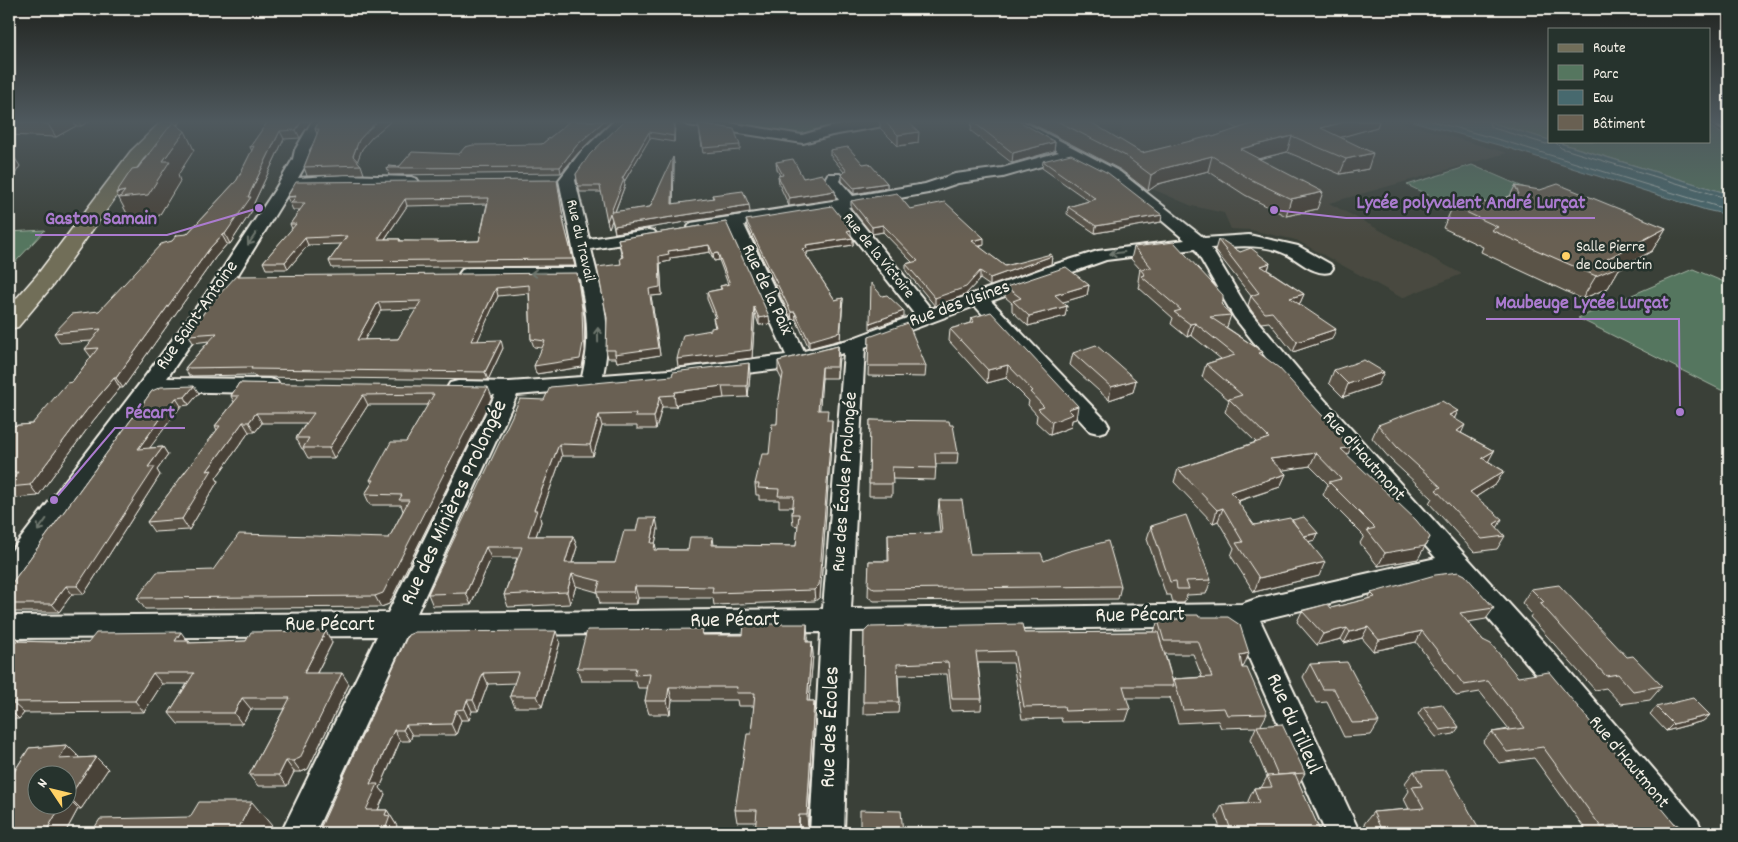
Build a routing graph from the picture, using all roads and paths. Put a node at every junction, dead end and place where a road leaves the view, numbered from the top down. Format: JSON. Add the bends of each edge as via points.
{"nodes":[{"id":1,"x":132,"y":160,"type":"edge"},
{"id":2,"x":299,"y":160,"type":"edge"},
{"id":3,"x":580,"y":160,"type":"edge"},
{"id":4,"x":1046,"y":160,"type":"edge"},
{"id":5,"x":1086,"y":160,"type":"edge"},
{"id":6,"x":834,"y":177,"type":"dead end"},
{"id":7,"x":426,"y":182,"type":"edge"},
{"id":8,"x":287,"y":183,"type":"junction"},
{"id":9,"x":843,"y":204,"type":"junction"},
{"id":10,"x":734,"y":221,"type":"junction"},
{"id":11,"x":1200,"y":243,"type":"junction"},
{"id":12,"x":582,"y":246,"type":"junction"},
{"id":13,"x":1324,"y":268,"type":"dead end"},
{"id":14,"x":587,"y":273,"type":"junction"},
{"id":15,"x":454,"y":275,"type":"edge"},
{"id":16,"x":225,"y":277,"type":"junction"},
{"id":17,"x":246,"y":277,"type":"edge"},
{"id":18,"x":978,"y":298,"type":"junction"},
{"id":19,"x":928,"y":318,"type":"junction"},
{"id":20,"x":9,"y":322,"type":"edge"},
{"id":21,"x":856,"y":344,"type":"junction"},
{"id":22,"x":798,"y":359,"type":"junction"},
{"id":23,"x":592,"y":383,"type":"junction"},
{"id":24,"x":152,"y":384,"type":"junction"},
{"id":25,"x":290,"y":386,"type":"edge"},
{"id":26,"x":439,"y":388,"type":"edge"},
{"id":27,"x":509,"y":389,"type":"junction"},
{"id":28,"x":1098,"y":426,"type":"dead end"},
{"id":29,"x":1456,"y":563,"type":"junction"},
{"id":30,"x":9,"y":574,"type":"edge"},
{"id":31,"x":1244,"y":615,"type":"junction"},
{"id":32,"x":836,"y":620,"type":"junction"},
{"id":33,"x":398,"y":625,"type":"junction"},
{"id":34,"x":9,"y":627,"type":"edge"},
{"id":35,"x":298,"y":833,"type":"edge"},
{"id":36,"x":827,"y":833,"type":"edge"},
{"id":37,"x":1343,"y":833,"type":"edge"},
{"id":38,"x":1686,"y":833,"type":"edge"}],
"edges":[{"from":1,"to":20,"type":"main road","via":[[45,280]]},
{"from":2,"to":8,"type":"street","name":"Rue Saint-Antoine"},
{"from":3,"to":12,"type":"street","name":"Rue du Travail","via":[[558,180]]},
{"from":4,"to":9,"type":"street","via":[[1004,172],[955,179],[928,188]]},
{"from":5,"to":11,"type":"street","name":"Rue d'Hautmont","via":[[1134,189]]},
{"from":6,"to":9,"type":"street","name":"Rue de la Victoire","via":[[832,181]]},
{"from":7,"to":8,"type":"street","via":[[344,180]]},
{"from":8,"to":16,"type":"street","name":"Rue Saint-Antoine","one_way":true},
{"from":9,"to":10,"type":"street"},
{"from":9,"to":19,"type":"street","name":"Rue de la Victoire"},
{"from":10,"to":12,"type":"street"},
{"from":10,"to":22,"type":"street","name":"Rue de la Paix"},
{"from":11,"to":13,"type":"street","name":"Rue des Usines","via":[[1249,240],[1274,244]]},
{"from":11,"to":18,"type":"street","name":"Rue des Usines","one_way":true,"via":[[1104,255]]},
{"from":11,"to":29,"type":"street","name":"Rue d'Hautmont","via":[[1240,313],[1304,392]]},
{"from":12,"to":14,"type":"street","name":"Rue du Travail"},
{"from":14,"to":15,"type":"street","one_way":true},
{"from":23,"to":14,"type":"street","name":"Rue du Travail","one_way":true,"via":[[598,351],[597,315]]},
{"from":16,"to":17,"type":"street"},
{"from":16,"to":24,"type":"street","name":"Rue Saint-Antoine"},
{"from":18,"to":19,"type":"street","name":"Rue des Usines"},
{"from":18,"to":28,"type":"street"},
{"from":19,"to":21,"type":"street","name":"Rue des Usines"},
{"from":21,"to":22,"type":"street","name":"Rue des Usines"},
{"from":21,"to":32,"type":"street","name":"Rue des Écoles Prolongée"},
{"from":22,"to":23,"type":"street","name":"Rue des Usines"},
{"from":23,"to":27,"type":"street","name":"Rue des Usines"},
{"from":24,"to":25,"type":"street"},
{"from":24,"to":30,"type":"street","name":"Rue Saint-Antoine","one_way":true,"via":[[39,528]]},
{"from":26,"to":27,"type":"street","name":"Rue des Usines"},
{"from":27,"to":33,"type":"street","name":"Rue des Minières Prolongée"},
{"from":29,"to":31,"type":"street","name":"Rue Pécart"},
{"from":29,"to":38,"type":"street","name":"Rue d'Hautmont"},
{"from":31,"to":32,"type":"street","name":"Rue Pécart"},
{"from":31,"to":37,"type":"street","name":"Rue du Tilleul"},
{"from":32,"to":33,"type":"street","name":"Rue Pécart"},
{"from":32,"to":36,"type":"street","name":"Rue des Écoles"},
{"from":33,"to":34,"type":"street","name":"Rue Pécart"},
{"from":33,"to":35,"type":"street","name":"Rue des Minières Prolongée"}]}
